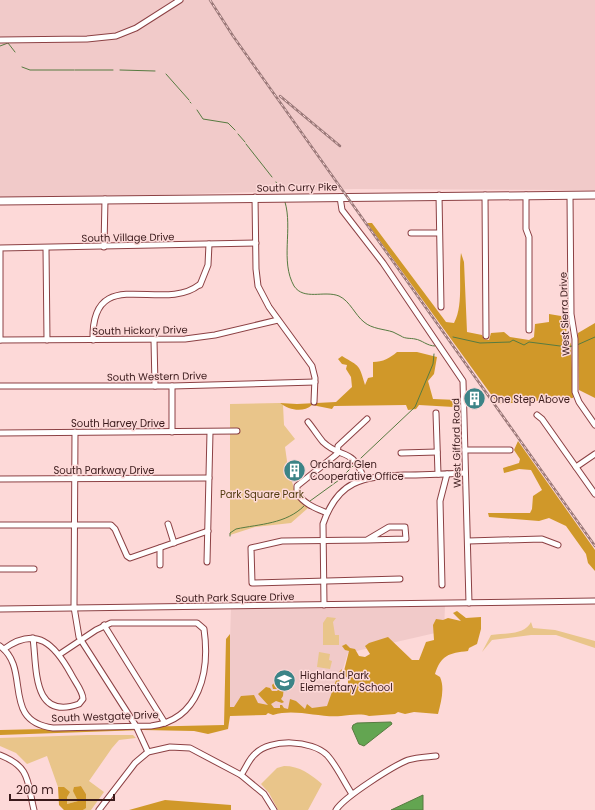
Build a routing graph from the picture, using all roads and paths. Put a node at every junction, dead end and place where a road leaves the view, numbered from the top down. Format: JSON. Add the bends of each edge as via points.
{"nodes":[{"id":1,"x":180,"y":0,"type":"edge"},
{"id":2,"x":0,"y":40,"type":"edge"},
{"id":3,"x":438,"y":195,"type":"junction"},
{"id":4,"x":526,"y":195,"type":"junction"},
{"id":5,"x":570,"y":195,"type":"junction"},
{"id":6,"x":595,"y":195,"type":"edge"},
{"id":7,"x":485,"y":196,"type":"junction"},
{"id":8,"x":256,"y":197,"type":"junction"},
{"id":9,"x":340,"y":197,"type":"junction"},
{"id":10,"x":104,"y":198,"type":"junction"},
{"id":11,"x":0,"y":201,"type":"edge"},
{"id":12,"x":411,"y":233,"type":"dead end"},
{"id":13,"x":439,"y":233,"type":"junction"},
{"id":14,"x":256,"y":243,"type":"junction"},
{"id":15,"x":209,"y":244,"type":"junction"},
{"id":16,"x":104,"y":247,"type":"junction"},
{"id":17,"x":0,"y":248,"type":"edge"},
{"id":18,"x":46,"y":248,"type":"junction"},
{"id":19,"x":441,"y":307,"type":"dead end"},
{"id":20,"x":278,"y":320,"type":"junction"},
{"id":21,"x":529,"y":330,"type":"dead end"},
{"id":22,"x":486,"y":336,"type":"dead end"},
{"id":23,"x":0,"y":340,"type":"edge"},
{"id":24,"x":46,"y":340,"type":"junction"},
{"id":25,"x":93,"y":340,"type":"junction"},
{"id":26,"x":154,"y":340,"type":"junction"},
{"id":27,"x":315,"y":382,"type":"junction"},
{"id":28,"x":0,"y":386,"type":"edge"},
{"id":29,"x":155,"y":386,"type":"junction"},
{"id":30,"x":172,"y":386,"type":"junction"},
{"id":31,"x":314,"y":402,"type":"dead end"},
{"id":32,"x":436,"y":412,"type":"dead end"},
{"id":33,"x":537,"y":416,"type":"dead end"},
{"id":34,"x":367,"y":418,"type":"dead end"},
{"id":35,"x":308,"y":422,"type":"dead end"},
{"id":36,"x":595,"y":425,"type":"edge"},
{"id":37,"x":237,"y":431,"type":"dead end"},
{"id":38,"x":75,"y":432,"type":"junction"},
{"id":39,"x":172,"y":432,"type":"junction"},
{"id":40,"x":210,"y":432,"type":"junction"},
{"id":41,"x":0,"y":433,"type":"edge"},
{"id":42,"x":466,"y":450,"type":"junction"},
{"id":43,"x":510,"y":450,"type":"dead end"},
{"id":44,"x":337,"y":451,"type":"junction"},
{"id":45,"x":437,"y":452,"type":"junction"},
{"id":46,"x":401,"y":453,"type":"dead end"},
{"id":47,"x":595,"y":454,"type":"edge"},
{"id":48,"x":576,"y":467,"type":"junction"},
{"id":49,"x":466,"y":473,"type":"junction"},
{"id":50,"x":438,"y":474,"type":"junction"},
{"id":51,"x":447,"y":474,"type":"junction"},
{"id":52,"x":209,"y":478,"type":"junction"},
{"id":53,"x":0,"y":479,"type":"edge"},
{"id":54,"x":75,"y":479,"type":"junction"},
{"id":55,"x":364,"y":479,"type":"junction"},
{"id":56,"x":595,"y":494,"type":"edge"},
{"id":57,"x":327,"y":513,"type":"junction"},
{"id":58,"x":168,"y":524,"type":"dead end"},
{"id":59,"x":0,"y":525,"type":"edge"},
{"id":60,"x":74,"y":525,"type":"junction"},
{"id":61,"x":208,"y":531,"type":"junction"},
{"id":62,"x":323,"y":540,"type":"junction"},
{"id":63,"x":367,"y":540,"type":"junction"},
{"id":64,"x":468,"y":541,"type":"junction"},
{"id":65,"x":174,"y":543,"type":"junction"},
{"id":66,"x":558,"y":546,"type":"dead end"},
{"id":67,"x":160,"y":548,"type":"junction"},
{"id":68,"x":207,"y":562,"type":"dead end"},
{"id":69,"x":160,"y":565,"type":"dead end"},
{"id":70,"x":0,"y":569,"type":"edge"},
{"id":71,"x":34,"y":569,"type":"dead end"},
{"id":72,"x":400,"y":579,"type":"dead end"},
{"id":73,"x":324,"y":581,"type":"junction"},
{"id":74,"x":442,"y":585,"type":"dead end"},
{"id":75,"x":595,"y":601,"type":"edge"},
{"id":76,"x":469,"y":603,"type":"junction"},
{"id":77,"x":324,"y":605,"type":"junction"},
{"id":78,"x":74,"y":607,"type":"junction"},
{"id":79,"x":0,"y":609,"type":"edge"},
{"id":80,"x":104,"y":625,"type":"junction"},
{"id":81,"x":33,"y":638,"type":"junction"},
{"id":82,"x":81,"y":640,"type":"junction"},
{"id":83,"x":2,"y":647,"type":"edge"},
{"id":84,"x":60,"y":654,"type":"junction"},
{"id":85,"x":165,"y":724,"type":"junction"},
{"id":86,"x":136,"y":726,"type":"junction"},
{"id":87,"x":148,"y":752,"type":"junction"},
{"id":88,"x":0,"y":755,"type":"edge"},
{"id":89,"x":436,"y":756,"type":"dead end"},
{"id":90,"x":241,"y":775,"type":"junction"},
{"id":91,"x":352,"y":794,"type":"junction"},
{"id":92,"x":34,"y":810,"type":"edge"},
{"id":93,"x":99,"y":810,"type":"edge"},
{"id":94,"x":274,"y":810,"type":"edge"},
{"id":95,"x":336,"y":810,"type":"edge"}],
"edges":[{"from":1,"to":2,"type":"street","via":[[136,28],[116,36]]},
{"from":3,"to":7,"type":"main road","name":"South Curry Pike"},
{"from":3,"to":9,"type":"main road","name":"South Curry Pike"},
{"from":3,"to":13,"type":"street"},
{"from":4,"to":5,"type":"main road","name":"South Curry Pike"},
{"from":4,"to":7,"type":"main road","name":"South Curry Pike"},
{"from":4,"to":21,"type":"street","via":[[526,229],[529,237]]},
{"from":5,"to":6,"type":"main road","name":"South Curry Pike"},
{"from":5,"to":36,"type":"street","name":"West Sierra Drive","via":[[571,319],[575,343],[575,388],[577,399]]},
{"from":7,"to":22,"type":"street"},
{"from":8,"to":9,"type":"main road","name":"South Curry Pike"},
{"from":8,"to":10,"type":"main road","name":"South Curry Pike"},
{"from":8,"to":14,"type":"street"},
{"from":9,"to":42,"type":"street","name":"West Gifford Road","via":[[342,210],[383,263],[463,381]]},
{"from":10,"to":11,"type":"main road","name":"South Curry Pike"},
{"from":10,"to":16,"type":"street"},
{"from":12,"to":13,"type":"street"},
{"from":13,"to":19,"type":"street"},
{"from":14,"to":15,"type":"street","name":"South Village Drive"},
{"from":14,"to":20,"type":"street","via":[[258,286]]},
{"from":15,"to":16,"type":"street","name":"South Village Drive"},
{"from":15,"to":25,"type":"street","via":[[206,274],[200,285],[182,293],[117,295],[101,304],[94,318]]},
{"from":16,"to":18,"type":"street","name":"South Village Drive"},
{"from":17,"to":18,"type":"street","name":"South Village Drive"},
{"from":17,"to":23,"type":"street"},
{"from":18,"to":24,"type":"street"},
{"from":20,"to":26,"type":"street","name":"South Hickory Drive","via":[[208,336]]},
{"from":20,"to":27,"type":"street","via":[[310,362]]},
{"from":23,"to":24,"type":"street","name":"South Hickory Drive"},
{"from":24,"to":25,"type":"street","name":"South Hickory Drive"},
{"from":25,"to":26,"type":"street","name":"South Hickory Drive"},
{"from":26,"to":29,"type":"street"},
{"from":27,"to":30,"type":"street","name":"South Western Drive"},
{"from":27,"to":31,"type":"street"},
{"from":28,"to":29,"type":"street","name":"South Western Drive"},
{"from":29,"to":30,"type":"street","name":"South Western Drive"},
{"from":30,"to":39,"type":"street"},
{"from":32,"to":45,"type":"street"},
{"from":33,"to":48,"type":"street","via":[[542,419]]},
{"from":34,"to":44,"type":"street","via":[[338,446]]},
{"from":35,"to":44,"type":"street","via":[[324,443]]},
{"from":37,"to":40,"type":"street","name":"South Harvey Drive"},
{"from":38,"to":39,"type":"street","name":"South Harvey Drive"},
{"from":38,"to":41,"type":"street","name":"South Harvey Drive"},
{"from":38,"to":54,"type":"street"},
{"from":39,"to":40,"type":"street","name":"South Harvey Drive"},
{"from":40,"to":52,"type":"street"},
{"from":42,"to":43,"type":"street"},
{"from":42,"to":49,"type":"street","name":"West Gifford Road"},
{"from":44,"to":55,"type":"street","via":[[355,460]]},
{"from":44,"to":57,"type":"street","via":[[337,454],[297,486],[296,493],[304,502]]},
{"from":45,"to":46,"type":"street"},
{"from":45,"to":50,"type":"street"},
{"from":47,"to":48,"type":"street"},
{"from":48,"to":56,"type":"street"},
{"from":49,"to":51,"type":"street"},
{"from":49,"to":64,"type":"street","name":"West Gifford Road"},
{"from":50,"to":51,"type":"street"},
{"from":50,"to":55,"type":"street"},
{"from":51,"to":74,"type":"street","via":[[440,501]]},
{"from":52,"to":54,"type":"street","name":"South Parkway Drive"},
{"from":52,"to":61,"type":"street"},
{"from":53,"to":54,"type":"street","name":"South Parkway Drive"},
{"from":54,"to":60,"type":"street"},
{"from":55,"to":57,"type":"street","via":[[336,497]]},
{"from":57,"to":62,"type":"street","via":[[323,524]]},
{"from":58,"to":65,"type":"street"},
{"from":59,"to":60,"type":"street"},
{"from":60,"to":67,"type":"street","via":[[113,526],[129,558]]},
{"from":60,"to":78,"type":"street"},
{"from":61,"to":65,"type":"street"},
{"from":61,"to":68,"type":"street"},
{"from":62,"to":63,"type":"street"},
{"from":62,"to":73,"type":"street"},
{"from":62,"to":73,"type":"street","via":[[282,541],[251,548],[251,555],[252,583]]},
{"from":63,"to":63,"type":"street","via":[[389,527],[405,527],[406,539]]},
{"from":64,"to":66,"type":"street","via":[[542,539]]},
{"from":64,"to":76,"type":"street","name":"West Gifford Road"},
{"from":65,"to":67,"type":"street"},
{"from":67,"to":69,"type":"street"},
{"from":70,"to":71,"type":"street"},
{"from":72,"to":73,"type":"street"},
{"from":73,"to":77,"type":"street"},
{"from":75,"to":76,"type":"street"},
{"from":76,"to":77,"type":"street","name":"South Park Square Drive"},
{"from":77,"to":78,"type":"street","name":"South Park Square Drive"},
{"from":78,"to":79,"type":"street","name":"South Park Square Drive"},
{"from":78,"to":82,"type":"street","via":[[77,631]]},
{"from":80,"to":82,"type":"street","name":"South Westgate Drive"},
{"from":80,"to":85,"type":"street"},
{"from":80,"to":85,"type":"street","name":"South Westgate Drive","via":[[197,622],[204,629],[203,678],[200,688],[190,705]]},
{"from":81,"to":83,"type":"street"},
{"from":81,"to":84,"type":"street","via":[[49,644]]},
{"from":81,"to":84,"type":"street","via":[[40,690],[44,700],[54,706],[74,706],[81,702],[83,696]]},
{"from":82,"to":84,"type":"street","name":"South Westgate Drive"},
{"from":82,"to":86,"type":"street"},
{"from":83,"to":86,"type":"street","name":"South Westgate Drive","via":[[14,666],[22,709],[33,721],[53,728]]},
{"from":85,"to":86,"type":"street","name":"South Westgate Drive"},
{"from":86,"to":87,"type":"street"},
{"from":87,"to":90,"type":"street","via":[[170,747],[190,748]]},
{"from":87,"to":93,"type":"street","via":[[129,769]]},
{"from":88,"to":92,"type":"street","via":[[20,766],[27,775]]},
{"from":89,"to":91,"type":"street","via":[[402,763]]},
{"from":90,"to":91,"type":"street","via":[[255,754],[262,749],[278,744],[303,744],[316,747],[327,756]]},
{"from":90,"to":94,"type":"street","via":[[264,794]]},
{"from":91,"to":95,"type":"street"}]}
